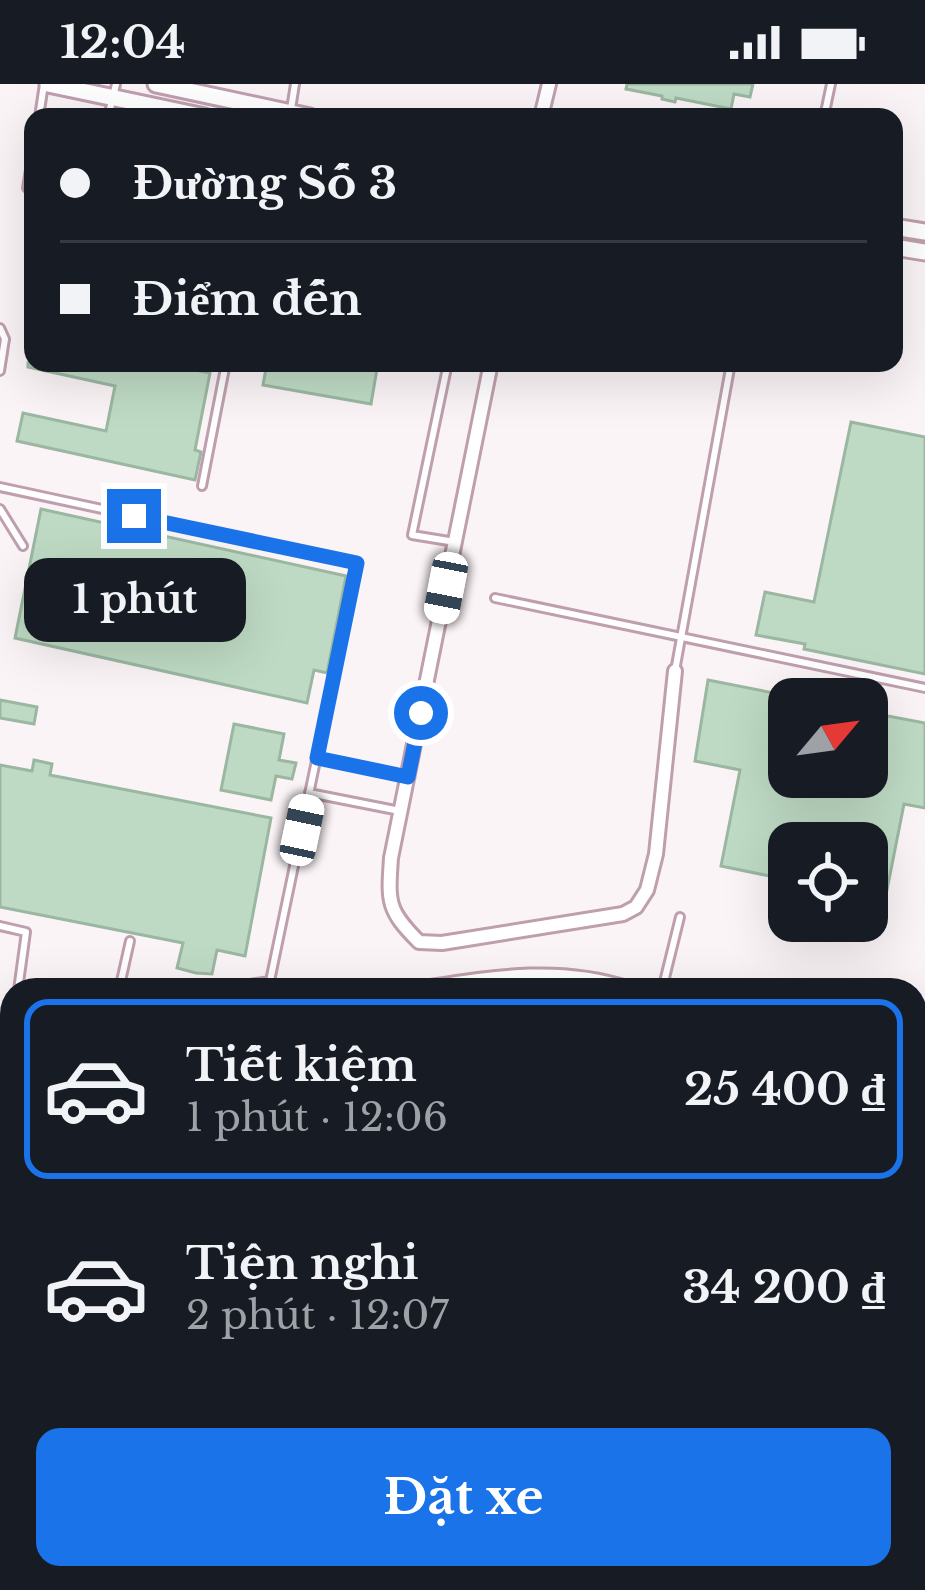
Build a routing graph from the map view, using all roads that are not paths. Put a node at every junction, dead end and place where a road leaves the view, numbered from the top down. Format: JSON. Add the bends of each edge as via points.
{"nodes":[{"id":1,"x":46,"y":84,"type":"edge"},
{"id":2,"x":156,"y":84,"type":"edge"},
{"id":3,"x":114,"y":91,"type":"edge"},
{"id":4,"x":174,"y":108,"type":"edge"},
{"id":5,"x":268,"y":108,"type":"edge"},
{"id":6,"x":0,"y":328,"type":"edge"},
{"id":7,"x":0,"y":371,"type":"edge"},
{"id":8,"x":224,"y":372,"type":"edge"},
{"id":9,"x":446,"y":372,"type":"edge"},
{"id":10,"x":489,"y":372,"type":"edge"},
{"id":11,"x":729,"y":372,"type":"edge"},
{"id":12,"x":0,"y":487,"type":"edge"},
{"id":13,"x":202,"y":487,"type":"dead end"},
{"id":14,"x":0,"y":509,"type":"edge"},
{"id":15,"x":455,"y":542,"type":"junction"},
{"id":16,"x":23,"y":546,"type":"dead end"},
{"id":17,"x":495,"y":598,"type":"dead end"},
{"id":18,"x":679,"y":636,"type":"junction"},
{"id":19,"x":675,"y":671,"type":"joint"},
{"id":20,"x":925,"y":688,"type":"edge"},
{"id":21,"x":317,"y":758,"type":"junction"},
{"id":22,"x":408,"y":777,"type":"junction"},
{"id":23,"x":309,"y":793,"type":"junction"},
{"id":24,"x":400,"y":811,"type":"junction"},
{"id":25,"x":680,"y":917,"type":"dead end"},
{"id":26,"x":0,"y":926,"type":"edge"},
{"id":27,"x":130,"y":941,"type":"dead end"},
{"id":28,"x":20,"y":978,"type":"edge"},
{"id":29,"x":122,"y":978,"type":"edge"},
{"id":30,"x":271,"y":978,"type":"edge"},
{"id":31,"x":500,"y":978,"type":"edge"},
{"id":32,"x":567,"y":978,"type":"edge"},
{"id":33,"x":665,"y":978,"type":"edge"}],
"edges":[{"from":1,"to":3,"type":"street"},
{"from":2,"to":5,"type":"street"},
{"from":3,"to":4,"type":"street"},
{"from":6,"to":7,"type":"lane"},
{"from":8,"to":13,"type":"lane"},
{"from":9,"to":15,"type":"lane","via":[[412,535]]},
{"from":10,"to":15,"type":"street"},
{"from":11,"to":18,"type":"lane"},
{"from":12,"to":21,"type":"lane","via":[[357,563]]},
{"from":14,"to":16,"type":"lane"},
{"from":15,"to":22,"type":"street"},
{"from":17,"to":18,"type":"lane"},
{"from":18,"to":19,"type":"lane"},
{"from":18,"to":20,"type":"lane"},
{"from":19,"to":24,"type":"street","via":[[656,854],[647,890],[623,914],[419,941],[388,901]]},
{"from":21,"to":22,"type":"lane"},
{"from":21,"to":23,"type":"lane"},
{"from":22,"to":24,"type":"street"},
{"from":23,"to":24,"type":"lane"},
{"from":23,"to":30,"type":"lane"},
{"from":25,"to":33,"type":"lane"},
{"from":26,"to":28,"type":"lane","via":[[26,932]]},
{"from":27,"to":29,"type":"lane"},
{"from":31,"to":32,"type":"street"}]}
